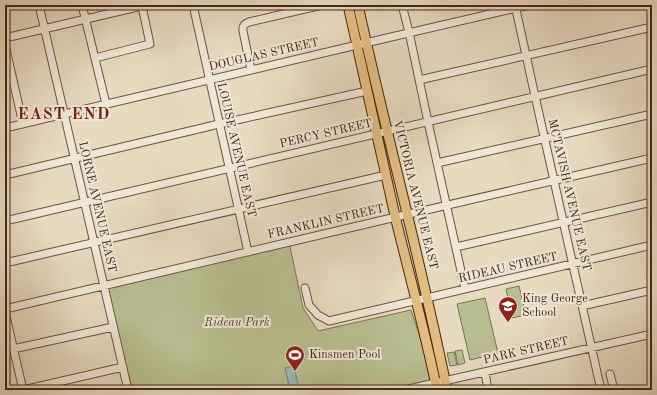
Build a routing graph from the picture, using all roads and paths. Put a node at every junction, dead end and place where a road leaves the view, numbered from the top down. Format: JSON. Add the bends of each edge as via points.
{"nodes":[{"id":1,"x":39,"y":5,"type":"edge"},
{"id":2,"x":82,"y":5,"type":"edge"},
{"id":3,"x":144,"y":5,"type":"edge"},
{"id":4,"x":193,"y":5,"type":"edge"},
{"id":5,"x":322,"y":5,"type":"edge"},
{"id":6,"x":348,"y":5,"type":"edge"},
{"id":7,"x":358,"y":5,"type":"edge"},
{"id":8,"x":402,"y":5,"type":"edge"},
{"id":9,"x":529,"y":5,"type":"edge"},
{"id":10,"x":516,"y":6,"type":"edge"},
{"id":11,"x":85,"y":19,"type":"junction"},
{"id":12,"x":652,"y":27,"type":"edge"},
{"id":13,"x":44,"y":28,"type":"junction"},
{"id":14,"x":409,"y":32,"type":"junction"},
{"id":15,"x":5,"y":38,"type":"edge"},
{"id":16,"x":362,"y":44,"type":"junction"},
{"id":17,"x":5,"y":45,"type":"edge"},
{"id":18,"x":526,"y":55,"type":"junction"},
{"id":19,"x":95,"y":58,"type":"junction"},
{"id":20,"x":652,"y":69,"type":"edge"},
{"id":21,"x":251,"y":70,"type":"junction"},
{"id":22,"x":9,"y":78,"type":"edge"},
{"id":23,"x":209,"y":80,"type":"junction"},
{"id":24,"x":419,"y":80,"type":"junction"},
{"id":25,"x":367,"y":91,"type":"junction"},
{"id":26,"x":535,"y":96,"type":"junction"},
{"id":27,"x":106,"y":104,"type":"junction"},
{"id":28,"x":64,"y":114,"type":"junction"},
{"id":29,"x":652,"y":114,"type":"edge"},
{"id":30,"x":428,"y":122,"type":"junction"},
{"id":31,"x":23,"y":124,"type":"junction"},
{"id":32,"x":220,"y":124,"type":"junction"},
{"id":33,"x":5,"y":128,"type":"edge"},
{"id":34,"x":387,"y":131,"type":"junction"},
{"id":35,"x":376,"y":134,"type":"junction"},
{"id":36,"x":545,"y":138,"type":"junction"},
{"id":37,"x":652,"y":158,"type":"edge"},
{"id":38,"x":75,"y":159,"type":"junction"},
{"id":39,"x":437,"y":163,"type":"junction"},
{"id":40,"x":229,"y":169,"type":"junction"},
{"id":41,"x":5,"y":175,"type":"edge"},
{"id":42,"x":386,"y":175,"type":"junction"},
{"id":43,"x":555,"y":181,"type":"junction"},
{"id":44,"x":85,"y":202,"type":"junction"},
{"id":45,"x":652,"y":202,"type":"edge"},
{"id":46,"x":447,"y":206,"type":"junction"},
{"id":47,"x":238,"y":209,"type":"junction"},
{"id":48,"x":408,"y":215,"type":"junction"},
{"id":49,"x":396,"y":217,"type":"junction"},
{"id":50,"x":5,"y":221,"type":"edge"},
{"id":51,"x":564,"y":222,"type":"junction"},
{"id":52,"x":94,"y":242,"type":"junction"},
{"id":53,"x":652,"y":246,"type":"edge"},
{"id":54,"x":456,"y":247,"type":"junction"},
{"id":55,"x":248,"y":252,"type":"junction"},
{"id":56,"x":5,"y":263,"type":"edge"},
{"id":57,"x":573,"y":264,"type":"junction"},
{"id":58,"x":104,"y":285,"type":"junction"},
{"id":59,"x":305,"y":288,"type":"dead end"},
{"id":60,"x":466,"y":289,"type":"junction"},
{"id":61,"x":652,"y":290,"type":"edge"},
{"id":62,"x":427,"y":298,"type":"junction"},
{"id":63,"x":417,"y":301,"type":"junction"},
{"id":64,"x":582,"y":306,"type":"junction"},
{"id":65,"x":5,"y":309,"type":"edge"},
{"id":66,"x":5,"y":312,"type":"edge"},
{"id":67,"x":113,"y":327,"type":"junction"},
{"id":68,"x":652,"y":334,"type":"edge"},
{"id":69,"x":592,"y":348,"type":"junction"},
{"id":70,"x":13,"y":349,"type":"junction"},
{"id":71,"x":123,"y":367,"type":"junction"},
{"id":72,"x":484,"y":372,"type":"junction"},
{"id":73,"x":610,"y":374,"type":"dead end"},
{"id":74,"x":446,"y":385,"type":"edge"},
{"id":75,"x":436,"y":386,"type":"edge"},
{"id":76,"x":23,"y":390,"type":"edge"},
{"id":77,"x":128,"y":390,"type":"edge"},
{"id":78,"x":404,"y":390,"type":"edge"},
{"id":79,"x":488,"y":390,"type":"edge"},
{"id":80,"x":601,"y":390,"type":"edge"},
{"id":81,"x":614,"y":390,"type":"edge"}],
"edges":[{"from":1,"to":13,"type":"street","name":"LORNE AVENUE EAST"},
{"from":2,"to":11,"type":"street"},
{"from":3,"to":11,"type":"street"},
{"from":3,"to":19,"type":"street","via":[[150,44]]},
{"from":4,"to":23,"type":"street","name":"LOUISE AVENUE EAST"},
{"from":5,"to":21,"type":"street","via":[[244,24],[243,31]]},
{"from":6,"to":16,"type":"main road","name":"VICTORIA AVENUE EAST"},
{"from":7,"to":16,"type":"main road","name":"VICTORIA AVENUE EAST"},
{"from":8,"to":14,"type":"street"},
{"from":9,"to":10,"type":"street","name":"DOUGLAS STREET"},
{"from":10,"to":14,"type":"street","name":"DOUGLAS STREET"},
{"from":10,"to":18,"type":"street","name":"MCTAVISH AVENUE EAST"},
{"from":11,"to":13,"type":"street"},
{"from":11,"to":19,"type":"street"},
{"from":12,"to":18,"type":"street"},
{"from":13,"to":15,"type":"street"},
{"from":13,"to":28,"type":"street","name":"LORNE AVENUE EAST"},
{"from":14,"to":16,"type":"street","name":"DOUGLAS STREET"},
{"from":14,"to":24,"type":"street"},
{"from":16,"to":21,"type":"street","name":"DOUGLAS STREET"},
{"from":16,"to":25,"type":"main road","name":"VICTORIA AVENUE EAST"},
{"from":16,"to":34,"type":"main road","name":"VICTORIA AVENUE EAST"},
{"from":17,"to":22,"type":"street"},
{"from":18,"to":24,"type":"street"},
{"from":18,"to":26,"type":"street","name":"MCTAVISH AVENUE EAST"},
{"from":19,"to":27,"type":"street"},
{"from":20,"to":26,"type":"street","name":"PERCY STREET"},
{"from":21,"to":23,"type":"street","name":"DOUGLAS STREET"},
{"from":22,"to":31,"type":"street"},
{"from":23,"to":27,"type":"street","name":"DOUGLAS STREET"},
{"from":23,"to":32,"type":"street","name":"LOUISE AVENUE EAST"},
{"from":24,"to":30,"type":"street"},
{"from":25,"to":32,"type":"street"},
{"from":25,"to":35,"type":"main road","name":"VICTORIA AVENUE EAST"},
{"from":26,"to":30,"type":"street","name":"PERCY STREET"},
{"from":26,"to":36,"type":"street","name":"MCTAVISH AVENUE EAST"},
{"from":27,"to":28,"type":"street","name":"DOUGLAS STREET"},
{"from":28,"to":31,"type":"street","name":"DOUGLAS STREET"},
{"from":28,"to":38,"type":"street","name":"LORNE AVENUE EAST"},
{"from":29,"to":36,"type":"street"},
{"from":30,"to":34,"type":"street","name":"PERCY STREET"},
{"from":30,"to":39,"type":"street"},
{"from":31,"to":33,"type":"street","name":"DOUGLAS STREET"},
{"from":32,"to":38,"type":"street"},
{"from":32,"to":40,"type":"street","name":"LOUISE AVENUE EAST"},
{"from":34,"to":35,"type":"street","name":"PERCY STREET"},
{"from":34,"to":48,"type":"main road","name":"VICTORIA AVENUE EAST"},
{"from":35,"to":40,"type":"street","name":"PERCY STREET"},
{"from":35,"to":42,"type":"main road","name":"VICTORIA AVENUE EAST"},
{"from":36,"to":39,"type":"street"},
{"from":36,"to":43,"type":"street","name":"MCTAVISH AVENUE EAST"},
{"from":37,"to":43,"type":"street","name":"FRANKLIN STREET"},
{"from":38,"to":41,"type":"street"},
{"from":38,"to":44,"type":"street","name":"LORNE AVENUE EAST"},
{"from":39,"to":46,"type":"street"},
{"from":40,"to":44,"type":"street","name":"PERCY STREET"},
{"from":40,"to":47,"type":"street","name":"LOUISE AVENUE EAST"},
{"from":42,"to":47,"type":"street"},
{"from":42,"to":49,"type":"main road","name":"VICTORIA AVENUE EAST"},
{"from":43,"to":46,"type":"street","name":"FRANKLIN STREET"},
{"from":43,"to":51,"type":"street","name":"MCTAVISH AVENUE EAST"},
{"from":44,"to":50,"type":"street","name":"PERCY STREET"},
{"from":44,"to":52,"type":"street","name":"LORNE AVENUE EAST"},
{"from":45,"to":51,"type":"street"},
{"from":46,"to":48,"type":"street","name":"FRANKLIN STREET"},
{"from":46,"to":54,"type":"street"},
{"from":47,"to":52,"type":"street"},
{"from":47,"to":55,"type":"street","name":"LOUISE AVENUE EAST"},
{"from":48,"to":49,"type":"street","name":"FRANKLIN STREET"},
{"from":48,"to":62,"type":"main road","name":"VICTORIA AVENUE EAST"},
{"from":49,"to":55,"type":"street","name":"FRANKLIN STREET"},
{"from":49,"to":63,"type":"main road","name":"VICTORIA AVENUE EAST"},
{"from":51,"to":54,"type":"street"},
{"from":51,"to":57,"type":"street","name":"MCTAVISH AVENUE EAST"},
{"from":52,"to":56,"type":"street"},
{"from":52,"to":58,"type":"street","name":"LORNE AVENUE EAST"},
{"from":53,"to":57,"type":"street","name":"RIDEAU STREET"},
{"from":54,"to":60,"type":"street"},
{"from":55,"to":58,"type":"street","name":"FRANKLIN STREET"},
{"from":57,"to":60,"type":"street","name":"RIDEAU STREET"},
{"from":57,"to":64,"type":"street","name":"MCTAVISH AVENUE EAST"},
{"from":58,"to":65,"type":"street","name":"FRANKLIN STREET"},
{"from":58,"to":67,"type":"street","name":"LORNE AVENUE EAST"},
{"from":59,"to":63,"type":"street","name":"RIDEAU STREET","via":[[309,305],[318,315],[330,321]]},
{"from":60,"to":62,"type":"street","name":"RIDEAU STREET"},
{"from":61,"to":64,"type":"street"},
{"from":62,"to":63,"type":"street","name":"RIDEAU STREET"},
{"from":62,"to":74,"type":"main road","name":"VICTORIA AVENUE EAST"},
{"from":63,"to":75,"type":"main road","name":"VICTORIA AVENUE EAST"},
{"from":64,"to":69,"type":"street","name":"MCTAVISH AVENUE EAST"},
{"from":66,"to":70,"type":"street"},
{"from":67,"to":70,"type":"street"},
{"from":67,"to":71,"type":"street","name":"LORNE AVENUE EAST"},
{"from":68,"to":69,"type":"street","name":"PARK STREET"},
{"from":69,"to":72,"type":"street","name":"PARK STREET"},
{"from":69,"to":80,"type":"street","name":"MCTAVISH AVENUE EAST"},
{"from":70,"to":76,"type":"street"},
{"from":71,"to":76,"type":"street"},
{"from":71,"to":77,"type":"street","name":"LORNE AVENUE EAST"},
{"from":72,"to":74,"type":"street","name":"PARK STREET"},
{"from":72,"to":79,"type":"street"},
{"from":73,"to":81,"type":"street"},
{"from":74,"to":75,"type":"street","name":"PARK STREET"},
{"from":75,"to":78,"type":"street","name":"PARK STREET"}]}
